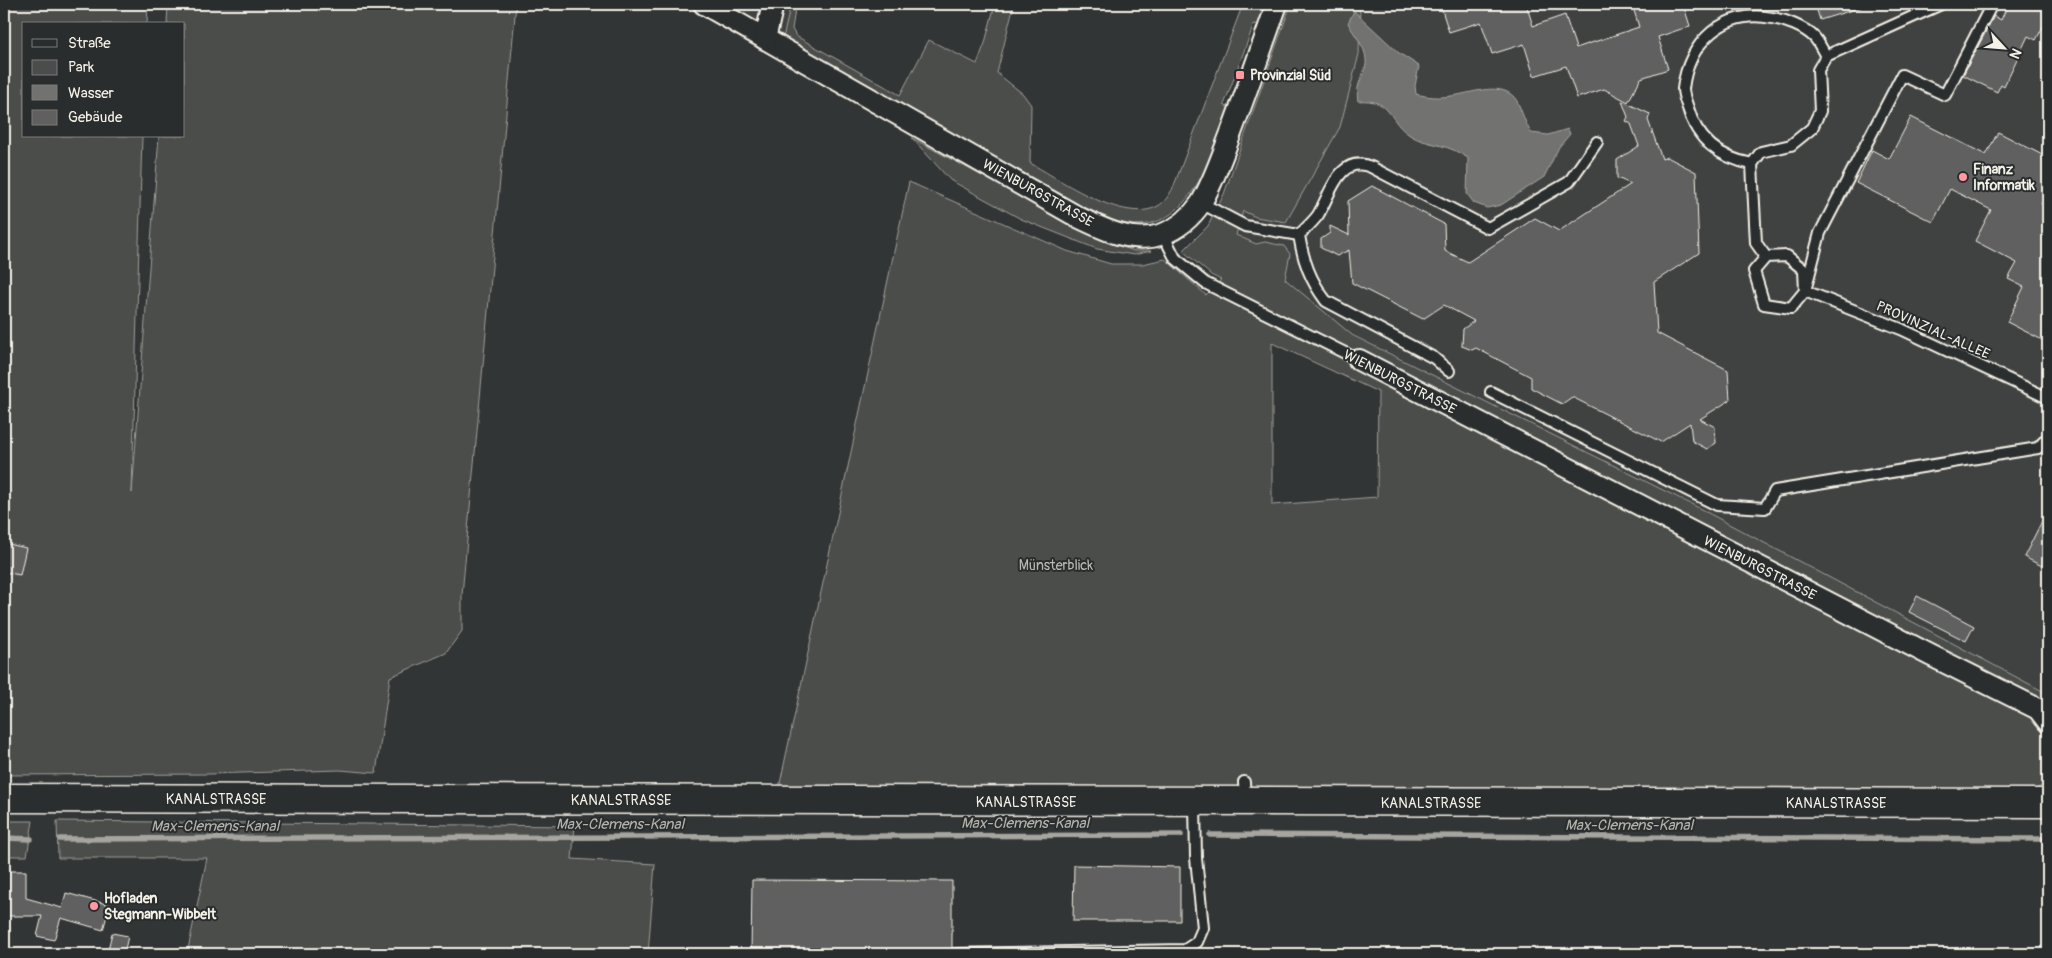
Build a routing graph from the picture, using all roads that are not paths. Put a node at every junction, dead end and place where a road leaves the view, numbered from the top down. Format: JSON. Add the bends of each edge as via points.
{"nodes":[{"id":1,"x":704,"y":4,"type":"edge"},
{"id":2,"x":773,"y":4,"type":"edge"},
{"id":3,"x":1277,"y":4,"type":"edge"},
{"id":4,"x":1941,"y":4,"type":"edge"},
{"id":5,"x":1992,"y":4,"type":"edge"},
{"id":6,"x":765,"y":38,"type":"junction"},
{"id":7,"x":1826,"y":56,"type":"junction"},
{"id":8,"x":1597,"y":142,"type":"dead end"},
{"id":9,"x":1752,"y":164,"type":"junction"},
{"id":10,"x":1200,"y":203,"type":"junction"},
{"id":11,"x":1163,"y":234,"type":"junction"},
{"id":12,"x":1299,"y":235,"type":"junction"},
{"id":13,"x":1766,"y":257,"type":"junction"},
{"id":14,"x":1806,"y":291,"type":"junction"},
{"id":15,"x":1358,"y":360,"type":"joint"},
{"id":16,"x":1449,"y":371,"type":"dead end"},
{"id":17,"x":1491,"y":392,"type":"dead end"},
{"id":18,"x":2048,"y":398,"type":"edge"},
{"id":19,"x":2048,"y":437,"type":"edge"},
{"id":20,"x":2048,"y":722,"type":"edge"},
{"id":21,"x":4,"y":798,"type":"edge"},
{"id":22,"x":1195,"y":802,"type":"junction"},
{"id":23,"x":2048,"y":803,"type":"edge"},
{"id":24,"x":955,"y":954,"type":"edge"}],
"edges":[{"from":1,"to":6,"type":"street","name":"WIENBURGSTRASSE"},
{"from":2,"to":6,"type":"street"},
{"from":3,"to":10,"type":"street","via":[[1214,175]]},
{"from":4,"to":7,"type":"lane"},
{"from":5,"to":14,"type":"lane","via":[[1945,95],[1902,75],[1820,233]]},
{"from":6,"to":11,"type":"street","name":"WIENBURGSTRASSE","via":[[1076,216],[1130,237]]},
{"from":7,"to":9,"type":"lane","via":[[1818,70],[1820,111],[1812,128],[1791,146],[1761,152]]},
{"from":7,"to":9,"type":"lane","via":[[1813,36],[1784,20],[1762,16],[1740,16],[1717,26],[1698,48],[1688,68],[1683,91],[1692,121],[1709,145],[1732,160]]},
{"from":8,"to":12,"type":"lane","via":[[1569,182],[1488,228],[1371,167],[1353,164],[1338,177],[1317,217]]},
{"from":9,"to":13,"type":"lane","via":[[1756,243]]},
{"from":10,"to":11,"type":"street","via":[[1184,221]]},
{"from":10,"to":12,"type":"lane","via":[[1245,226]]},
{"from":11,"to":15,"type":"lane","name":"WIENBURGSTRASSE","via":[[1175,258],[1205,283]]},
{"from":12,"to":16,"type":"lane","via":[[1303,262],[1316,289],[1326,301],[1434,358]]},
{"from":13,"to":14,"type":"lane","via":[[1788,256],[1804,270]]},
{"from":13,"to":14,"type":"lane","via":[[1754,271],[1764,304],[1792,308]]},
{"from":14,"to":18,"type":"lane","name":"PROVINZIAL-ALLEE","via":[[1901,328]]},
{"from":15,"to":20,"type":"street","name":"WIENBURGSTRASSE","via":[[2038,709]]},
{"from":17,"to":19,"type":"lane","via":[[1717,505],[1765,508],[1775,491],[2038,448]]},
{"from":21,"to":22,"type":"main road","name":"KANALSTRASSE"},
{"from":22,"to":23,"type":"main road","name":"KANALSTRASSE","via":[[1244,792]]},
{"from":22,"to":24,"type":"lane","via":[[1196,858],[1203,928],[1197,942],[1185,950]]}]}
